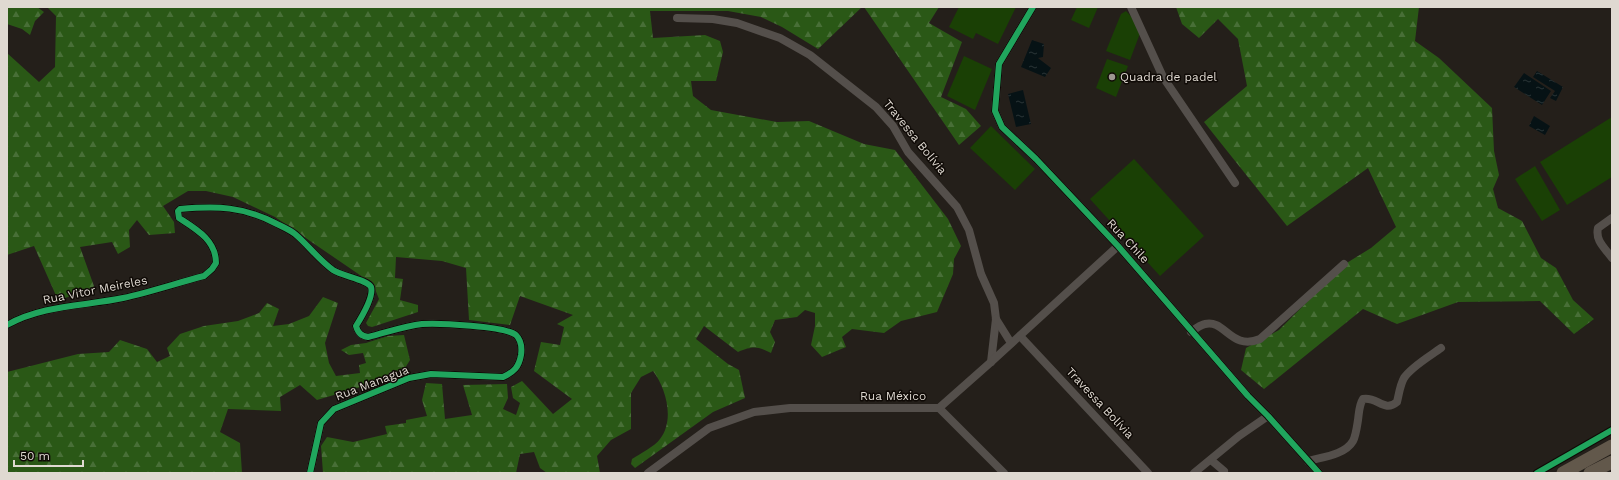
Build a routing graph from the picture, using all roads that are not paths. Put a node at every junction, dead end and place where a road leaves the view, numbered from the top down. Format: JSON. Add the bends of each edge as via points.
{"nodes":[{"id":1,"x":1032,"y":7,"type":"edge"},
{"id":2,"x":1131,"y":7,"type":"edge"},
{"id":3,"x":677,"y":18,"type":"dead end"},
{"id":4,"x":1235,"y":184,"type":"dead end"},
{"id":5,"x":1612,"y":218,"type":"edge"},
{"id":6,"x":1118,"y":246,"type":"junction"},
{"id":7,"x":1612,"y":258,"type":"edge"},
{"id":8,"x":1344,"y":264,"type":"dead end"},
{"id":9,"x":996,"y":320,"type":"junction"},
{"id":10,"x":7,"y":324,"type":"edge"},
{"id":11,"x":1191,"y":332,"type":"junction"},
{"id":12,"x":1020,"y":336,"type":"junction"},
{"id":13,"x":1011,"y":343,"type":"junction"},
{"id":14,"x":1441,"y":348,"type":"dead end"},
{"id":15,"x":521,"y":353,"type":"joint"},
{"id":16,"x":991,"y":362,"type":"junction"},
{"id":17,"x":938,"y":408,"type":"junction"},
{"id":18,"x":1268,"y":416,"type":"junction"},
{"id":19,"x":1612,"y":446,"type":"edge"},
{"id":20,"x":1211,"y":460,"type":"junction"},
{"id":21,"x":1308,"y":461,"type":"junction"},
{"id":22,"x":1612,"y":462,"type":"edge"},
{"id":23,"x":1224,"y":471,"type":"dead end"},
{"id":24,"x":1145,"y":472,"type":"edge"},
{"id":25,"x":310,"y":473,"type":"edge"},
{"id":26,"x":648,"y":473,"type":"edge"},
{"id":27,"x":1004,"y":473,"type":"edge"},
{"id":28,"x":1194,"y":473,"type":"edge"},
{"id":29,"x":1319,"y":473,"type":"edge"},
{"id":30,"x":1563,"y":473,"type":"edge"},
{"id":31,"x":1590,"y":473,"type":"edge"}],
"edges":[{"from":1,"to":6,"type":"street","name":"Rua Chile","via":[[1000,64],[995,111],[1002,127],[1036,159]]},
{"from":2,"to":4,"type":"street","via":[[1163,77]]},
{"from":3,"to":9,"type":"street","name":"Travessa Bolívia","via":[[737,22],[780,38],[810,55],[876,106],[893,126],[908,152],[957,206],[969,230],[981,274],[994,303]]},
{"from":5,"to":7,"type":"street","via":[[1598,228],[1596,234]]},
{"from":6,"to":11,"type":"street","name":"Rua Chile"},
{"from":6,"to":12,"type":"street","name":"Rua México"},
{"from":8,"to":11,"type":"street","via":[[1260,339],[1244,342],[1209,323]]},
{"from":9,"to":13,"type":"street","name":"Travessa Bolívia"},
{"from":9,"to":16,"type":"street","name":"Travessa Bolívia"},
{"from":10,"to":15,"type":"street","name":"Rua Vitor Meireles","via":[[22,316],[123,298],[204,276],[216,263],[214,250],[198,230],[179,218],[178,211],[210,206],[230,207],[267,219],[294,233],[332,269],[367,282],[371,288],[371,296],[356,326],[362,336],[368,337],[421,324],[484,327],[507,330],[516,335],[520,341]]},
{"from":11,"to":18,"type":"street","name":"Rua Chile"},
{"from":12,"to":13,"type":"street","name":"Rua México"},
{"from":12,"to":24,"type":"street","name":"Travessa Bolívia"},
{"from":13,"to":16,"type":"street","name":"Rua México"},
{"from":14,"to":21,"type":"street","via":[[1408,373],[1397,402],[1392,406],[1363,398],[1354,436],[1348,446],[1337,453]]},
{"from":15,"to":25,"type":"street","name":"Rua Managua","via":[[518,368],[503,377],[431,374],[409,378],[334,409],[321,423]]},
{"from":16,"to":17,"type":"street","name":"Rua México"},
{"from":17,"to":26,"type":"street","name":"Rua México","via":[[790,408],[754,412],[709,428]]},
{"from":17,"to":27,"type":"street"},
{"from":18,"to":20,"type":"street"},
{"from":18,"to":21,"type":"street","name":"Rua Chile"},
{"from":19,"to":30,"type":"main road"},
{"from":20,"to":23,"type":"street"},
{"from":20,"to":28,"type":"street"},
{"from":21,"to":29,"type":"street","name":"Rua Chile"},
{"from":22,"to":31,"type":"main road"}]}
